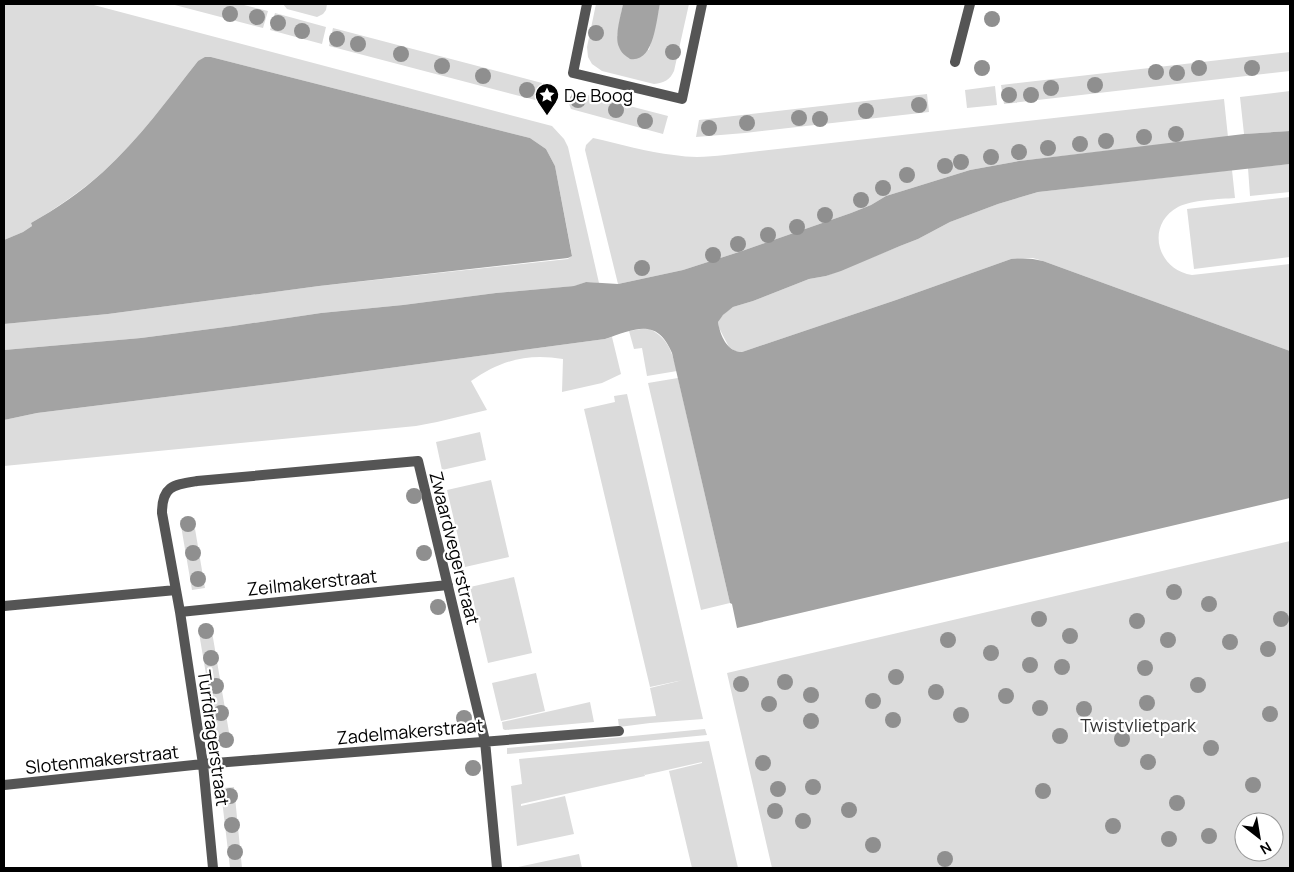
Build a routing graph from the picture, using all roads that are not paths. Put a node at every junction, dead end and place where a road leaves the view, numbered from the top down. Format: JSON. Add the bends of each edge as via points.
{"nodes":[{"id":1,"x":587,"y":4,"type":"edge"},
{"id":2,"x":702,"y":4,"type":"edge"},
{"id":3,"x":970,"y":4,"type":"edge"},
{"id":4,"x":955,"y":62,"type":"dead end"},
{"id":5,"x":448,"y":585,"type":"junction"},
{"id":6,"x":176,"y":590,"type":"junction"},
{"id":7,"x":4,"y":606,"type":"edge"},
{"id":8,"x":180,"y":612,"type":"junction"},
{"id":9,"x":619,"y":731,"type":"dead end"},
{"id":10,"x":485,"y":741,"type":"junction"},
{"id":11,"x":203,"y":764,"type":"junction"},
{"id":12,"x":4,"y":785,"type":"edge"},
{"id":13,"x":213,"y":868,"type":"edge"},
{"id":14,"x":498,"y":868,"type":"edge"}],
"edges":[{"from":1,"to":2,"type":"street","via":[[573,73],[682,99]]},
{"from":3,"to":4,"type":"street"},
{"from":5,"to":6,"type":"street","name":"Zwaardvegerstraat","via":[[418,460],[179,484],[167,491],[162,501]]},
{"from":5,"to":8,"type":"street","name":"Zeilmakerstraat"},
{"from":5,"to":10,"type":"street","name":"Zwaardvegerstraat"},
{"from":6,"to":7,"type":"street"},
{"from":6,"to":8,"type":"street","name":"Zwaardvegerstraat"},
{"from":8,"to":11,"type":"street","name":"Turfdragerstraat"},
{"from":9,"to":10,"type":"street","name":"Zadelmakerstraat"},
{"from":10,"to":11,"type":"street","name":"Zadelmakerstraat"},
{"from":10,"to":14,"type":"street","name":"Zwaardvegerstraat"},
{"from":11,"to":12,"type":"street","name":"Slotenmakerstraat"},
{"from":11,"to":13,"type":"street","name":"Turfdragerstraat"}]}
